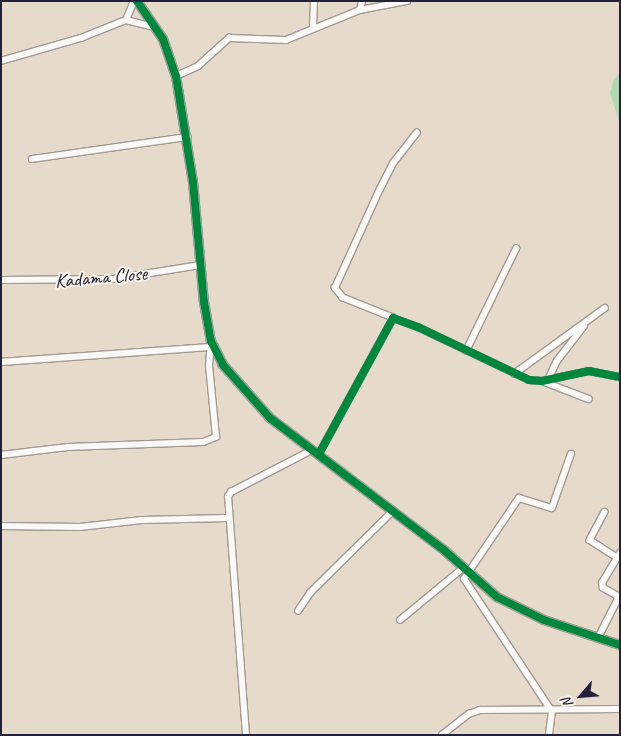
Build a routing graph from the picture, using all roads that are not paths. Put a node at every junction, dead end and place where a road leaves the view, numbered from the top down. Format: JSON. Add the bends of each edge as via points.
{"nodes":[{"id":1,"x":136,"y":1,"type":"edge"},
{"id":2,"x":314,"y":1,"type":"edge"},
{"id":3,"x":362,"y":1,"type":"edge"},
{"id":4,"x":407,"y":1,"type":"edge"},
{"id":5,"x":360,"y":10,"type":"junction"},
{"id":6,"x":126,"y":20,"type":"junction"},
{"id":7,"x":157,"y":28,"type":"junction"},
{"id":8,"x":313,"y":28,"type":"junction"},
{"id":9,"x":1,"y":61,"type":"edge"},
{"id":10,"x":176,"y":76,"type":"junction"},
{"id":11,"x":417,"y":133,"type":"dead end"},
{"id":12,"x":187,"y":137,"type":"junction"},
{"id":13,"x":32,"y":159,"type":"dead end"},
{"id":14,"x":516,"y":249,"type":"dead end"},
{"id":15,"x":200,"y":265,"type":"junction"},
{"id":16,"x":1,"y":280,"type":"edge"},
{"id":17,"x":392,"y":318,"type":"junction"},
{"id":18,"x":211,"y":344,"type":"junction"},
{"id":19,"x":466,"y":350,"type":"junction"},
{"id":20,"x":1,"y":362,"type":"edge"},
{"id":21,"x":514,"y":374,"type":"junction"},
{"id":22,"x":620,"y":377,"type":"edge"},
{"id":23,"x":545,"y":380,"type":"junction"},
{"id":24,"x":588,"y":400,"type":"dead end"},
{"id":25,"x":316,"y":452,"type":"junction"},
{"id":26,"x":1,"y":454,"type":"edge"},
{"id":27,"x":571,"y":454,"type":"dead end"},
{"id":28,"x":393,"y":511,"type":"junction"},
{"id":29,"x":605,"y":512,"type":"dead end"},
{"id":30,"x":227,"y":518,"type":"junction"},
{"id":31,"x":1,"y":526,"type":"edge"},
{"id":32,"x":618,"y":554,"type":"edge"},
{"id":33,"x":464,"y":570,"type":"junction"},
{"id":34,"x":298,"y":611,"type":"dead end"},
{"id":35,"x":400,"y":620,"type":"dead end"},
{"id":36,"x":598,"y":638,"type":"junction"},
{"id":37,"x":620,"y":645,"type":"edge"},
{"id":38,"x":620,"y":709,"type":"edge"},
{"id":39,"x":552,"y":712,"type":"junction"},
{"id":40,"x":246,"y":735,"type":"edge"},
{"id":41,"x":442,"y":735,"type":"edge"},
{"id":42,"x":549,"y":735,"type":"edge"}],
"edges":[{"from":1,"to":6,"type":"street"},
{"from":1,"to":7,"type":"street"},
{"from":2,"to":8,"type":"street"},
{"from":3,"to":5,"type":"street"},
{"from":4,"to":5,"type":"street"},
{"from":5,"to":8,"type":"street"},
{"from":6,"to":7,"type":"street"},
{"from":6,"to":9,"type":"street","via":[[81,38]]},
{"from":7,"to":10,"type":"street","via":[[170,51]]},
{"from":8,"to":10,"type":"street","via":[[286,40],[229,38],[198,66]]},
{"from":10,"to":12,"type":"street"},
{"from":11,"to":17,"type":"street","via":[[394,162],[335,288],[343,298]]},
{"from":12,"to":13,"type":"street"},
{"from":12,"to":15,"type":"street"},
{"from":14,"to":19,"type":"street"},
{"from":15,"to":16,"type":"street","name":"Kadama Close","via":[[113,279]]},
{"from":15,"to":18,"type":"street"},
{"from":17,"to":19,"type":"street"},
{"from":17,"to":25,"type":"street"},
{"from":18,"to":20,"type":"street"},
{"from":18,"to":25,"type":"street","via":[[240,387],[270,418]]},
{"from":18,"to":26,"type":"street","via":[[209,365],[216,438],[204,442],[68,447]]},
{"from":19,"to":21,"type":"street"},
{"from":21,"to":23,"type":"street"},
{"from":21,"to":23,"type":"street","via":[[605,308],[573,339]]},
{"from":22,"to":23,"type":"street","via":[[589,371]]},
{"from":23,"to":24,"type":"street"},
{"from":25,"to":28,"type":"street"},
{"from":25,"to":30,"type":"street","via":[[231,492],[227,501]]},
{"from":27,"to":33,"type":"street","via":[[552,508],[519,498]]},
{"from":28,"to":33,"type":"street"},
{"from":28,"to":34,"type":"street","via":[[310,593]]},
{"from":29,"to":32,"type":"street","via":[[590,540]]},
{"from":30,"to":31,"type":"street","via":[[142,520],[80,527]]},
{"from":30,"to":40,"type":"street"},
{"from":32,"to":36,"type":"street","via":[[602,585],[619,597]]},
{"from":33,"to":35,"type":"street"},
{"from":33,"to":36,"type":"street","via":[[517,609]]},
{"from":33,"to":39,"type":"street","via":[[465,585]]},
{"from":36,"to":37,"type":"street"},
{"from":38,"to":39,"type":"street"},
{"from":39,"to":41,"type":"street","via":[[480,710],[469,714]]},
{"from":39,"to":42,"type":"street"}]}
